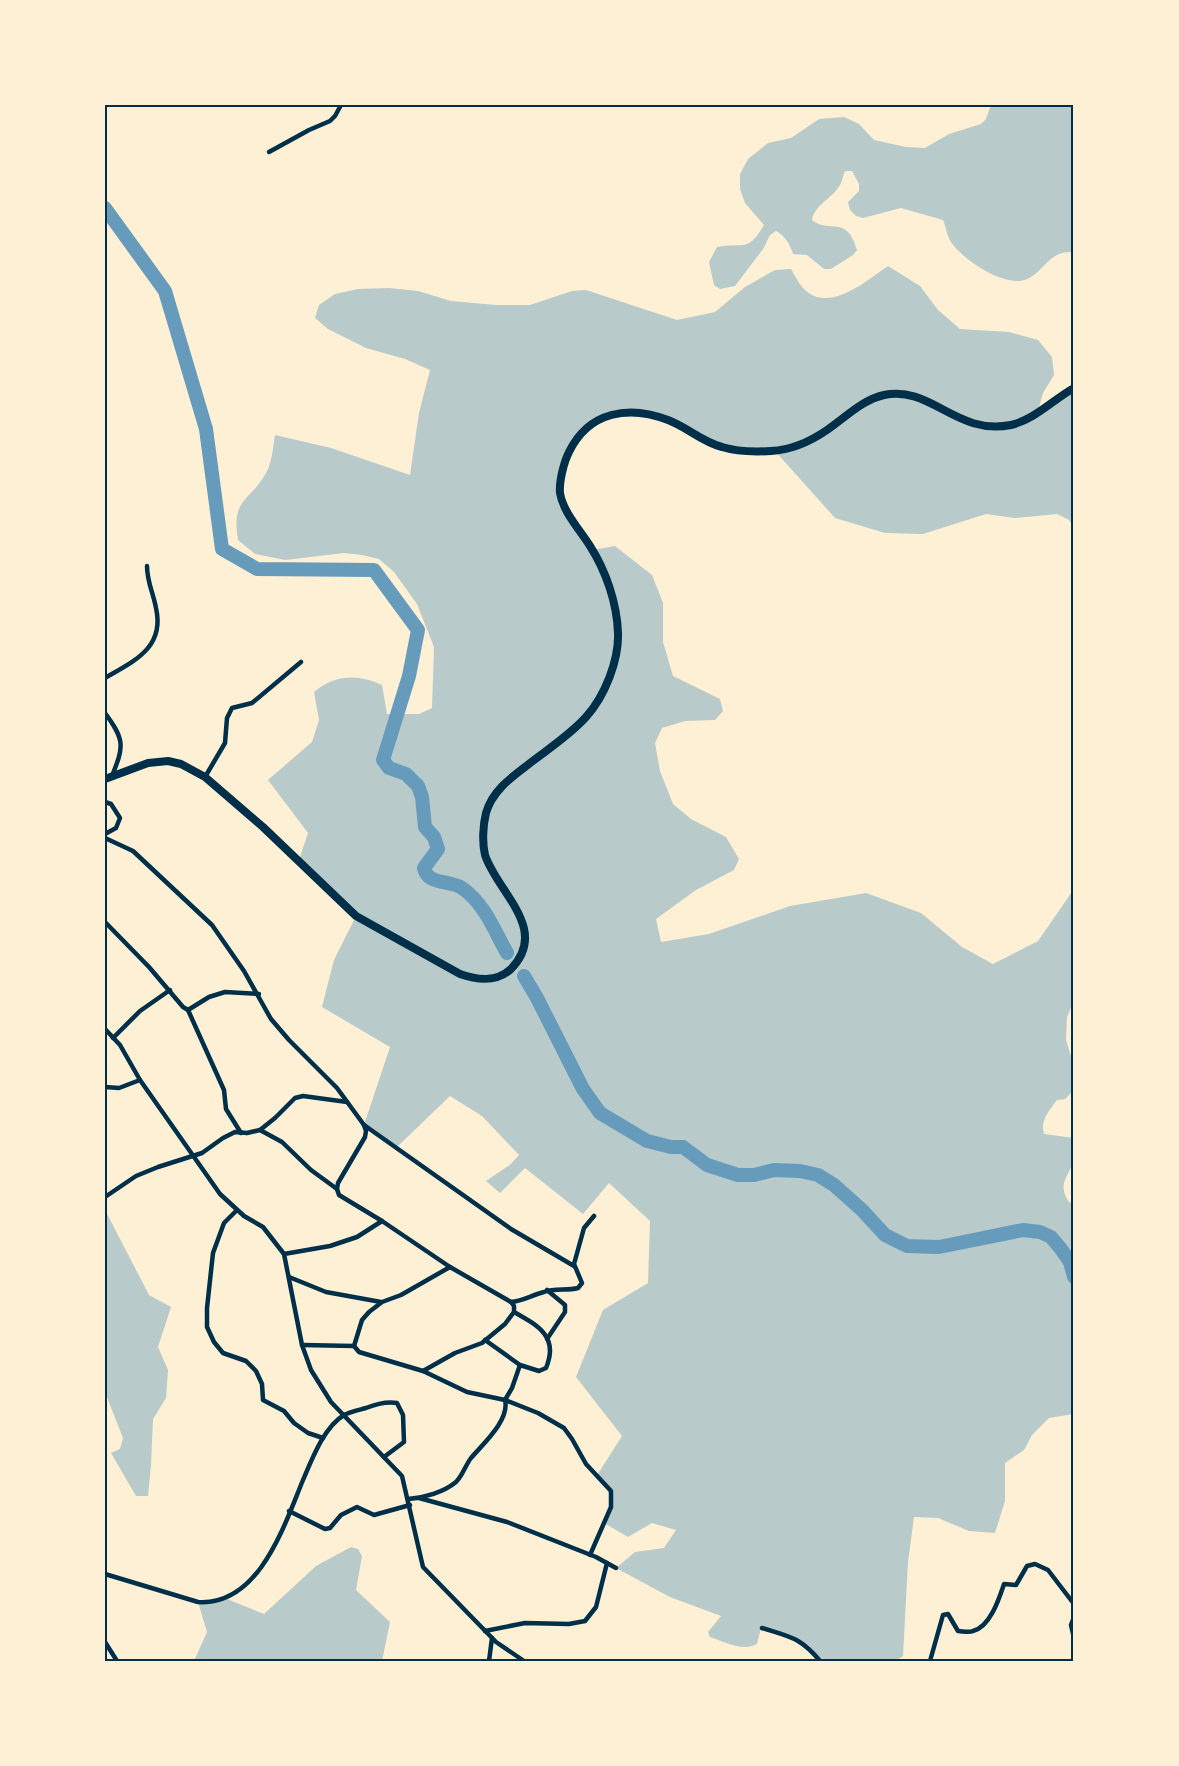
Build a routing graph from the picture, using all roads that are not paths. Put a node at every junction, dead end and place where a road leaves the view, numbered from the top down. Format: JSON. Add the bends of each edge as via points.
{"nodes":[{"id":1,"x":341,"y":105,"type":"edge"},
{"id":2,"x":269,"y":152,"type":"dead end"},
{"id":3,"x":1074,"y":388,"type":"edge"},
{"id":4,"x":147,"y":566,"type":"dead end"},
{"id":5,"x":301,"y":662,"type":"dead end"},
{"id":6,"x":105,"y":678,"type":"edge"},
{"id":7,"x":105,"y":713,"type":"edge"},
{"id":8,"x":205,"y":777,"type":"junction"},
{"id":9,"x":108,"y":778,"type":"edge"},
{"id":10,"x":105,"y":802,"type":"edge"},
{"id":11,"x":105,"y":836,"type":"edge"},
{"id":12,"x":105,"y":922,"type":"edge"},
{"id":13,"x":170,"y":990,"type":"junction"},
{"id":14,"x":259,"y":994,"type":"junction"},
{"id":15,"x":188,"y":1010,"type":"junction"},
{"id":16,"x":105,"y":1029,"type":"edge"},
{"id":17,"x":113,"y":1038,"type":"junction"},
{"id":18,"x":140,"y":1080,"type":"junction"},
{"id":19,"x":105,"y":1087,"type":"edge"},
{"id":20,"x":348,"y":1102,"type":"junction"},
{"id":21,"x":364,"y":1125,"type":"junction"},
{"id":22,"x":260,"y":1130,"type":"junction"},
{"id":23,"x":241,"y":1133,"type":"junction"},
{"id":24,"x":192,"y":1156,"type":"junction"},
{"id":25,"x":337,"y":1189,"type":"junction"},
{"id":26,"x":105,"y":1197,"type":"edge"},
{"id":27,"x":237,"y":1210,"type":"junction"},
{"id":28,"x":594,"y":1216,"type":"dead end"},
{"id":29,"x":382,"y":1221,"type":"junction"},
{"id":30,"x":284,"y":1254,"type":"junction"},
{"id":31,"x":574,"y":1266,"type":"junction"},
{"id":32,"x":450,"y":1267,"type":"junction"},
{"id":33,"x":289,"y":1277,"type":"junction"},
{"id":34,"x":547,"y":1290,"type":"junction"},
{"id":35,"x":382,"y":1302,"type":"junction"},
{"id":36,"x":511,"y":1302,"type":"junction"},
{"id":37,"x":514,"y":1312,"type":"junction"},
{"id":38,"x":547,"y":1339,"type":"junction"},
{"id":39,"x":485,"y":1340,"type":"junction"},
{"id":40,"x":302,"y":1345,"type":"junction"},
{"id":41,"x":354,"y":1346,"type":"junction"},
{"id":42,"x":520,"y":1365,"type":"junction"},
{"id":43,"x":423,"y":1371,"type":"junction"},
{"id":44,"x":505,"y":1400,"type":"junction"},
{"id":45,"x":344,"y":1416,"type":"junction"},
{"id":46,"x":323,"y":1438,"type":"junction"},
{"id":47,"x":384,"y":1457,"type":"junction"},
{"id":48,"x":419,"y":1498,"type":"junction"},
{"id":49,"x":408,"y":1499,"type":"junction"},
{"id":50,"x":410,"y":1505,"type":"junction"},
{"id":51,"x":289,"y":1511,"type":"junction"},
{"id":52,"x":590,"y":1555,"type":"junction"},
{"id":53,"x":607,"y":1563,"type":"junction"},
{"id":54,"x":616,"y":1568,"type":"dead end"},
{"id":55,"x":105,"y":1574,"type":"edge"},
{"id":56,"x":1074,"y":1604,"type":"edge"},
{"id":57,"x":1074,"y":1617,"type":"edge"},
{"id":58,"x":762,"y":1628,"type":"dead end"},
{"id":59,"x":485,"y":1631,"type":"junction"},
{"id":60,"x":492,"y":1638,"type":"junction"},
{"id":61,"x":1074,"y":1638,"type":"edge"},
{"id":62,"x":105,"y":1642,"type":"edge"},
{"id":63,"x":117,"y":1661,"type":"edge"},
{"id":64,"x":489,"y":1661,"type":"edge"},
{"id":65,"x":524,"y":1661,"type":"edge"},
{"id":66,"x":820,"y":1661,"type":"edge"},
{"id":67,"x":930,"y":1661,"type":"edge"}],
"edges":[{"from":1,"to":2,"type":"street","via":[[330,121]]},
{"from":3,"to":8,"type":"highway","via":[[1014,425],[996,426],[978,426],[961,420],[923,398],[885,395],[869,400],[816,437],[776,451],[724,448],[668,420],[623,411],[602,418],[581,433],[567,455],[560,492],[607,580],[618,634],[616,652],[610,674],[586,717],[507,781],[493,797],[486,814],[484,850],[489,866],[514,902],[525,934],[520,958],[494,979],[460,974],[356,916]]},
{"from":4,"to":6,"type":"street","via":[[147,581],[157,611],[154,638],[148,650]]},
{"from":5,"to":8,"type":"street","via":[[252,703],[232,708],[226,718],[225,743]]},
{"from":7,"to":9,"type":"street","via":[[115,726],[121,745]]},
{"from":8,"to":9,"type":"highway","via":[[168,761],[148,763]]},
{"from":10,"to":11,"type":"street","via":[[111,804],[120,819]]},
{"from":11,"to":14,"type":"street","via":[[133,851],[212,924]]},
{"from":12,"to":13,"type":"street"},
{"from":13,"to":15,"type":"street"},
{"from":13,"to":17,"type":"street","via":[[140,1011]]},
{"from":14,"to":15,"type":"street","via":[[225,992]]},
{"from":14,"to":20,"type":"street","via":[[283,1033]]},
{"from":15,"to":23,"type":"street","via":[[224,1090],[226,1109]]},
{"from":16,"to":17,"type":"street"},
{"from":17,"to":18,"type":"street"},
{"from":18,"to":19,"type":"street","via":[[120,1088]]},
{"from":18,"to":24,"type":"street"},
{"from":20,"to":21,"type":"street"},
{"from":20,"to":22,"type":"street","via":[[303,1095]]},
{"from":21,"to":25,"type":"street","via":[[365,1137]]},
{"from":21,"to":31,"type":"street","via":[[511,1229]]},
{"from":22,"to":23,"type":"street"},
{"from":22,"to":25,"type":"street","via":[[282,1142]]},
{"from":23,"to":24,"type":"street","via":[[223,1137]]},
{"from":24,"to":26,"type":"street","via":[[136,1176]]},
{"from":24,"to":27,"type":"street","via":[[219,1194]]},
{"from":25,"to":29,"type":"street","via":[[339,1195]]},
{"from":27,"to":30,"type":"street","via":[[263,1227]]},
{"from":27,"to":46,"type":"street","via":[[224,1223],[213,1253],[207,1326],[223,1353],[246,1360],[256,1371],[263,1400],[284,1411],[308,1433]]},
{"from":28,"to":31,"type":"street","via":[[584,1228]]},
{"from":29,"to":30,"type":"street","via":[[339,1243]]},
{"from":29,"to":32,"type":"street"},
{"from":30,"to":33,"type":"street"},
{"from":31,"to":34,"type":"street","via":[[582,1282],[578,1288]]},
{"from":32,"to":35,"type":"street"},
{"from":32,"to":36,"type":"street"},
{"from":33,"to":35,"type":"street","via":[[326,1292]]},
{"from":33,"to":40,"type":"street"},
{"from":34,"to":36,"type":"street"},
{"from":34,"to":38,"type":"street","via":[[565,1305],[565,1312]]},
{"from":35,"to":41,"type":"street","via":[[362,1320]]},
{"from":36,"to":37,"type":"street"},
{"from":37,"to":38,"type":"street","via":[[545,1333]]},
{"from":37,"to":39,"type":"street"},
{"from":38,"to":42,"type":"street","via":[[551,1355],[546,1368],[539,1371]]},
{"from":39,"to":42,"type":"street"},
{"from":39,"to":43,"type":"street"},
{"from":40,"to":41,"type":"street"},
{"from":40,"to":45,"type":"street","via":[[322,1390]]},
{"from":41,"to":43,"type":"street","via":[[359,1352]]},
{"from":42,"to":44,"type":"street"},
{"from":43,"to":44,"type":"street","via":[[467,1392]]},
{"from":44,"to":48,"type":"street","via":[[505,1412],[490,1438],[455,1483]]},
{"from":44,"to":52,"type":"street","via":[[564,1428],[586,1464],[611,1491],[611,1507]]},
{"from":45,"to":46,"type":"street"},
{"from":45,"to":47,"type":"street"},
{"from":45,"to":47,"type":"street","via":[[370,1406],[397,1403],[403,1415],[405,1442]]},
{"from":46,"to":51,"type":"street"},
{"from":47,"to":49,"type":"street","via":[[402,1476]]},
{"from":48,"to":49,"type":"street"},
{"from":48,"to":52,"type":"street","via":[[507,1522]]},
{"from":49,"to":50,"type":"street"},
{"from":50,"to":51,"type":"street","via":[[374,1515],[357,1507],[325,1529]]},
{"from":50,"to":59,"type":"street","via":[[423,1567]]},
{"from":51,"to":55,"type":"street","via":[[266,1563],[227,1599],[198,1602]]},
{"from":52,"to":53,"type":"street"},
{"from":53,"to":54,"type":"street"},
{"from":53,"to":59,"type":"street","via":[[596,1607],[585,1621],[525,1623]]},
{"from":56,"to":67,"type":"street","via":[[1048,1570],[1035,1563],[1027,1566],[1016,1585],[1004,1584],[984,1624],[973,1632],[958,1631],[948,1614],[943,1616]]},
{"from":57,"to":61,"type":"street"},
{"from":58,"to":66,"type":"street","via":[[796,1639]]},
{"from":59,"to":60,"type":"street"},
{"from":60,"to":64,"type":"street"},
{"from":60,"to":65,"type":"street"},
{"from":62,"to":63,"type":"street"}]}
